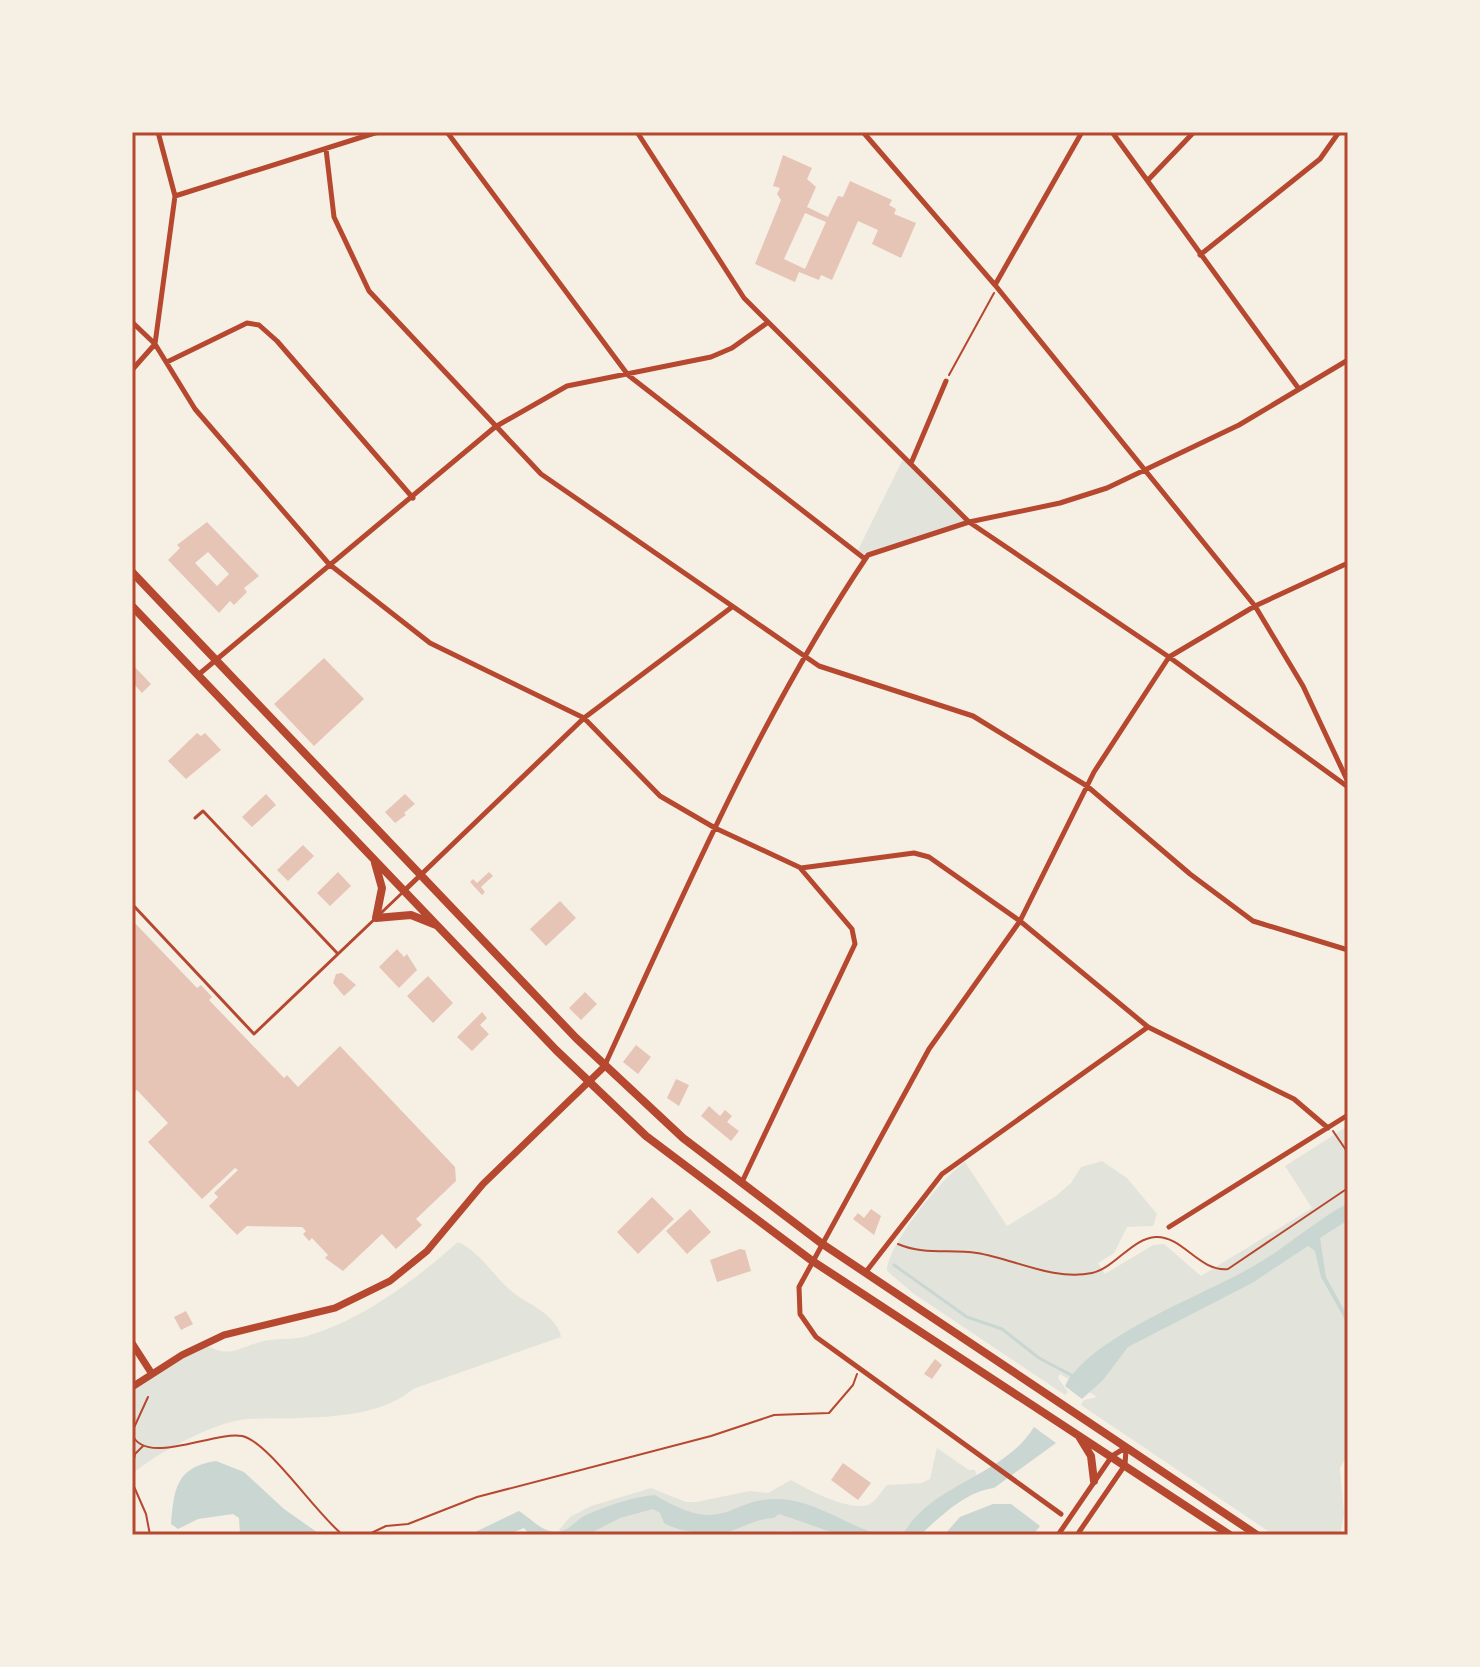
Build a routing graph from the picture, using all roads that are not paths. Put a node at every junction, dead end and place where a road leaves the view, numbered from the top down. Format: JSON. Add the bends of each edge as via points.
{"nodes":[{"id":1,"x":158,"y":132,"type":"edge"},
{"id":2,"x":378,"y":132,"type":"edge"},
{"id":3,"x":447,"y":132,"type":"edge"},
{"id":4,"x":637,"y":132,"type":"edge"},
{"id":5,"x":863,"y":132,"type":"edge"},
{"id":6,"x":1082,"y":132,"type":"edge"},
{"id":7,"x":1112,"y":132,"type":"edge"},
{"id":8,"x":1194,"y":132,"type":"edge"},
{"id":9,"x":1339,"y":132,"type":"edge"},
{"id":10,"x":326,"y":149,"type":"junction"},
{"id":11,"x":1148,"y":180,"type":"junction"},
{"id":12,"x":175,"y":196,"type":"junction"},
{"id":13,"x":1200,"y":255,"type":"junction"},
{"id":14,"x":996,"y":287,"type":"junction"},
{"id":15,"x":132,"y":322,"type":"edge"},
{"id":16,"x":767,"y":323,"type":"junction"},
{"id":17,"x":155,"y":344,"type":"junction"},
{"id":18,"x":1348,"y":360,"type":"edge"},
{"id":19,"x":167,"y":362,"type":"junction"},
{"id":20,"x":132,"y":370,"type":"edge"},
{"id":21,"x":628,"y":375,"type":"junction"},
{"id":22,"x":946,"y":381,"type":"road end"},
{"id":23,"x":1299,"y":389,"type":"junction"},
{"id":24,"x":495,"y":427,"type":"junction"},
{"id":25,"x":911,"y":462,"type":"junction"},
{"id":26,"x":1147,"y":471,"type":"junction"},
{"id":27,"x":413,"y":498,"type":"junction"},
{"id":28,"x":969,"y":522,"type":"junction"},
{"id":29,"x":865,"y":559,"type":"junction"},
{"id":30,"x":1348,"y":563,"type":"edge"},
{"id":31,"x":329,"y":564,"type":"junction"},
{"id":32,"x":132,"y":572,"type":"edge"},
{"id":33,"x":132,"y":606,"type":"edge"},
{"id":34,"x":1255,"y":606,"type":"junction"},
{"id":35,"x":732,"y":607,"type":"junction"},
{"id":36,"x":1169,"y":657,"type":"junction"},
{"id":37,"x":805,"y":658,"type":"junction"},
{"id":38,"x":213,"y":660,"type":"junction"},
{"id":39,"x":197,"y":676,"type":"junction"},
{"id":40,"x":584,"y":718,"type":"junction"},
{"id":41,"x":1348,"y":785,"type":"edge"},
{"id":42,"x":1087,"y":786,"type":"junction"},
{"id":43,"x":195,"y":818,"type":"dead end"},
{"id":44,"x":715,"y":828,"type":"junction"},
{"id":45,"x":371,"y":855,"type":"junction"},
{"id":46,"x":801,"y":868,"type":"junction"},
{"id":47,"x":419,"y":877,"type":"junction"},
{"id":48,"x":405,"y":890,"type":"junction"},
{"id":49,"x":132,"y":904,"type":"edge"},
{"id":50,"x":376,"y":918,"type":"junction"},
{"id":51,"x":1020,"y":921,"type":"junction"},
{"id":52,"x":440,"y":927,"type":"junction"},
{"id":53,"x":1348,"y":950,"type":"edge"},
{"id":54,"x":338,"y":954,"type":"junction"},
{"id":55,"x":1148,"y":1027,"type":"junction"},
{"id":56,"x":604,"y":1067,"type":"junction"},
{"id":57,"x":587,"y":1083,"type":"junction"},
{"id":58,"x":1348,"y":1115,"type":"edge"},
{"id":59,"x":1328,"y":1128,"type":"junction"},
{"id":60,"x":741,"y":1185,"type":"junction"},
{"id":61,"x":1169,"y":1227,"type":"dead end"},
{"id":62,"x":821,"y":1243,"type":"junction"},
{"id":63,"x":811,"y":1260,"type":"junction"},
{"id":64,"x":865,"y":1274,"type":"junction"},
{"id":65,"x":132,"y":1343,"type":"edge"},
{"id":66,"x":152,"y":1374,"type":"junction"},
{"id":67,"x":132,"y":1387,"type":"edge"},
{"id":68,"x":1077,"y":1434,"type":"junction"},
{"id":69,"x":1126,"y":1448,"type":"junction"},
{"id":70,"x":1112,"y":1456,"type":"junction"},
{"id":71,"x":1125,"y":1465,"type":"junction"},
{"id":72,"x":1094,"y":1481,"type":"junction"},
{"id":73,"x":1061,"y":1514,"type":"dead end"},
{"id":74,"x":1060,"y":1533,"type":"edge"},
{"id":75,"x":1077,"y":1535,"type":"edge"},
{"id":76,"x":1230,"y":1535,"type":"edge"},
{"id":77,"x":1257,"y":1535,"type":"edge"}],
"edges":[{"from":1,"to":12,"type":"street"},
{"from":2,"to":10,"type":"street"},
{"from":3,"to":21,"type":"street"},
{"from":4,"to":16,"type":"street","via":[[731,283]]},
{"from":5,"to":14,"type":"street"},
{"from":6,"to":14,"type":"street"},
{"from":7,"to":11,"type":"street"},
{"from":8,"to":11,"type":"street"},
{"from":9,"to":13,"type":"street","via":[[1320,159]]},
{"from":10,"to":12,"type":"street"},
{"from":10,"to":24,"type":"street","via":[[334,217],[369,291]]},
{"from":11,"to":13,"type":"street"},
{"from":12,"to":17,"type":"street"},
{"from":13,"to":23,"type":"street"},
{"from":14,"to":26,"type":"street"},
{"from":15,"to":17,"type":"street"},
{"from":16,"to":21,"type":"street","via":[[722,353]]},
{"from":16,"to":25,"type":"street"},
{"from":17,"to":19,"type":"street"},
{"from":17,"to":20,"type":"street"},
{"from":18,"to":23,"type":"street"},
{"from":19,"to":27,"type":"street","via":[[247,323],[259,325]]},
{"from":19,"to":31,"type":"street","via":[[195,409]]},
{"from":21,"to":24,"type":"street","via":[[567,386]]},
{"from":21,"to":29,"type":"street"},
{"from":22,"to":25,"type":"street"},
{"from":23,"to":26,"type":"street"},
{"from":24,"to":27,"type":"street"},
{"from":24,"to":35,"type":"street","via":[[541,474]]},
{"from":25,"to":28,"type":"street"},
{"from":26,"to":28,"type":"street","via":[[1060,503]]},
{"from":26,"to":34,"type":"street"},
{"from":27,"to":31,"type":"street"},
{"from":28,"to":29,"type":"street","via":[[884,547]]},
{"from":28,"to":36,"type":"street"},
{"from":29,"to":37,"type":"street"},
{"from":30,"to":34,"type":"street"},
{"from":31,"to":38,"type":"street"},
{"from":31,"to":40,"type":"street","via":[[430,643]]},
{"from":32,"to":38,"type":"main road"},
{"from":33,"to":39,"type":"main road"},
{"from":34,"to":36,"type":"street"},
{"from":34,"to":41,"type":"street","via":[[1303,686]]},
{"from":35,"to":37,"type":"street"},
{"from":35,"to":40,"type":"street"},
{"from":36,"to":41,"type":"street"},
{"from":36,"to":42,"type":"street"},
{"from":37,"to":42,"type":"street","via":[[973,716]]},
{"from":37,"to":44,"type":"street"},
{"from":38,"to":39,"type":"street"},
{"from":38,"to":47,"type":"main road"},
{"from":39,"to":45,"type":"main road"},
{"from":40,"to":44,"type":"street","via":[[652,789]]},
{"from":40,"to":47,"type":"street"},
{"from":42,"to":51,"type":"street"},
{"from":42,"to":53,"type":"street","via":[[1253,921]]},
{"from":43,"to":54,"type":"lane","via":[[203,811]]},
{"from":44,"to":46,"type":"street"},
{"from":44,"to":56,"type":"street"},
{"from":45,"to":48,"type":"main road"},
{"from":45,"to":50,"type":"main road","via":[[382,888]]},
{"from":46,"to":51,"type":"street","via":[[923,854]]},
{"from":46,"to":60,"type":"street","via":[[844,917],[854,935],[854,949]]},
{"from":47,"to":48,"type":"street"},
{"from":47,"to":56,"type":"main road"},
{"from":48,"to":50,"type":"lane"},
{"from":48,"to":52,"type":"main road"},
{"from":49,"to":54,"type":"lane","via":[[254,1034]]},
{"from":50,"to":52,"type":"main road","via":[[411,915]]},
{"from":50,"to":54,"type":"lane"},
{"from":51,"to":55,"type":"street"},
{"from":51,"to":62,"type":"street","via":[[929,1049]]},
{"from":52,"to":57,"type":"main road"},
{"from":55,"to":59,"type":"street","via":[[1294,1099]]},
{"from":55,"to":64,"type":"street","via":[[942,1174]]},
{"from":56,"to":57,"type":"street"},
{"from":56,"to":60,"type":"main road"},
{"from":57,"to":63,"type":"main road","via":[[664,1151]]},
{"from":57,"to":66,"type":"street","via":[[483,1184],[427,1251],[390,1281],[335,1308],[224,1335]]},
{"from":58,"to":59,"type":"street"},
{"from":59,"to":61,"type":"street"},
{"from":60,"to":62,"type":"main road"},
{"from":62,"to":63,"type":"street"},
{"from":62,"to":64,"type":"main road"},
{"from":63,"to":68,"type":"main road"},
{"from":63,"to":73,"type":"street","via":[[798,1292],[802,1320],[816,1337]]},
{"from":64,"to":69,"type":"main road"},
{"from":65,"to":66,"type":"street"},
{"from":66,"to":67,"type":"street"},
{"from":68,"to":70,"type":"main road"},
{"from":68,"to":72,"type":"main road","via":[[1091,1456]]},
{"from":69,"to":70,"type":"street"},
{"from":69,"to":71,"type":"street"},
{"from":69,"to":77,"type":"main road"},
{"from":70,"to":71,"type":"main road"},
{"from":70,"to":72,"type":"street"},
{"from":71,"to":75,"type":"street"},
{"from":71,"to":76,"type":"main road"},
{"from":72,"to":74,"type":"street"}]}
